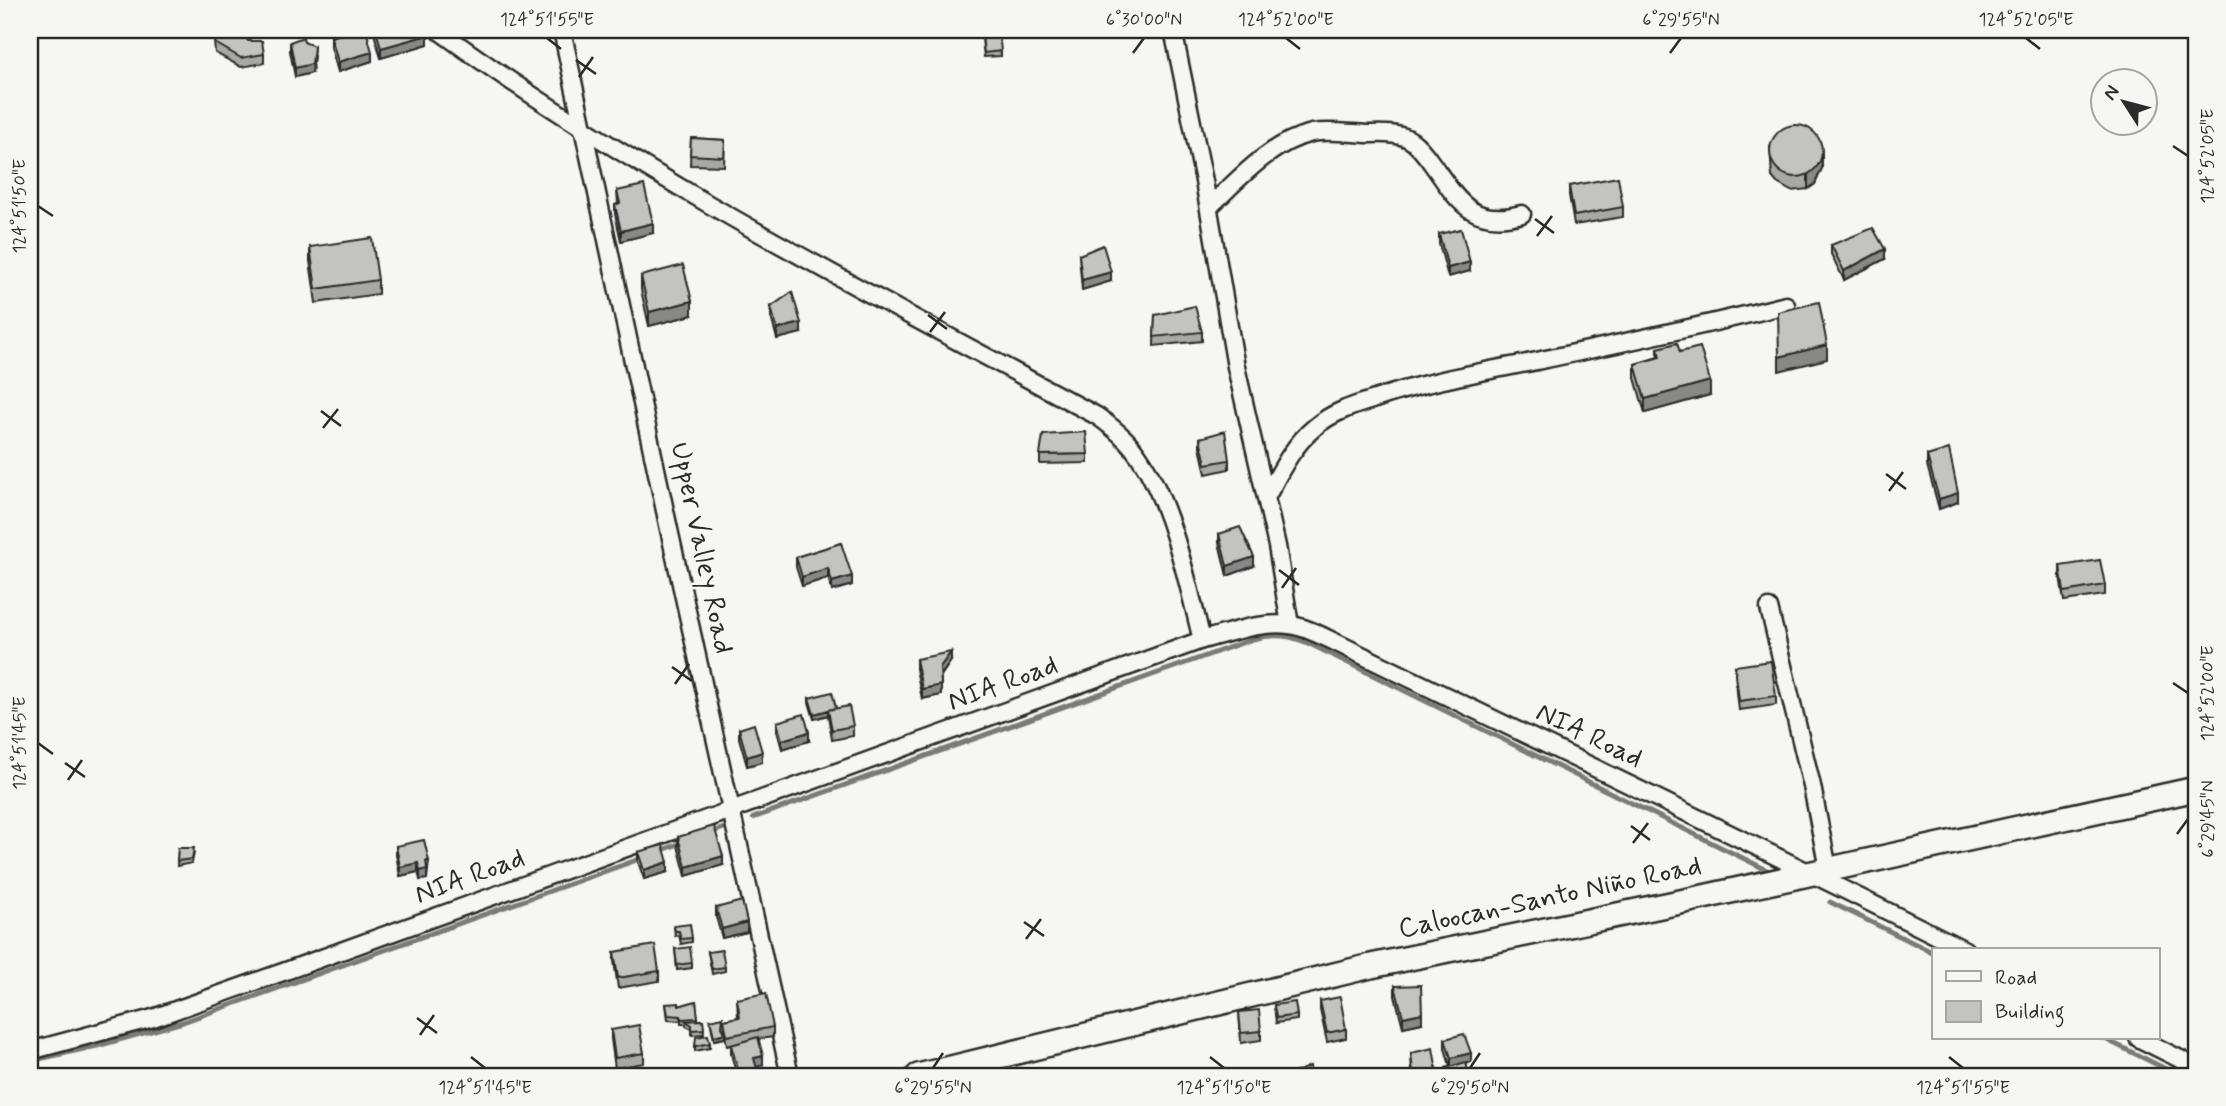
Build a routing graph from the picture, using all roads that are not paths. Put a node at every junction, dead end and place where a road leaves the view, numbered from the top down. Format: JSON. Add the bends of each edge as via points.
{"nodes":[{"id":1,"x":438,"y":30,"type":"edge"},
{"id":2,"x":562,"y":30,"type":"edge"},
{"id":3,"x":1173,"y":30,"type":"edge"},
{"id":4,"x":583,"y":130,"type":"junction"},
{"id":5,"x":1209,"y":207,"type":"junction"},
{"id":6,"x":1522,"y":214,"type":"dead end"},
{"id":7,"x":1787,"y":305,"type":"dead end"},
{"id":8,"x":1267,"y":496,"type":"junction"},
{"id":9,"x":1769,"y":608,"type":"dead end"},
{"id":10,"x":1290,"y":625,"type":"junction"},
{"id":11,"x":1202,"y":640,"type":"junction"},
{"id":12,"x":2196,"y":789,"type":"edge"},
{"id":13,"x":732,"y":810,"type":"junction"},
{"id":14,"x":1820,"y":871,"type":"junction"},
{"id":15,"x":1961,"y":948,"type":"edge"},
{"id":16,"x":2142,"y":1040,"type":"edge"},
{"id":17,"x":30,"y":1051,"type":"edge"},
{"id":18,"x":2196,"y":1068,"type":"edge"},
{"id":19,"x":790,"y":1076,"type":"edge"},
{"id":20,"x":918,"y":1076,"type":"edge"}],
"edges":[{"from":1,"to":4,"type":"street"},
{"from":2,"to":4,"type":"street","name":"Upper Valley Road"},
{"from":3,"to":5,"type":"street"},
{"from":4,"to":11,"type":"street","via":[[1111,427],[1128,442],[1162,501]]},
{"from":4,"to":13,"type":"street","name":"Upper Valley Road"},
{"from":5,"to":6,"type":"street","via":[[1254,165],[1294,139],[1313,133],[1384,134],[1411,140],[1460,202],[1474,212],[1504,219]]},
{"from":5,"to":8,"type":"street","via":[[1236,367]]},
{"from":7,"to":8,"type":"street","via":[[1397,391],[1343,409],[1315,426],[1297,445]]},
{"from":8,"to":10,"type":"street"},
{"from":9,"to":14,"type":"street","via":[[1812,786]]},
{"from":10,"to":11,"type":"street","name":"NIA Road","via":[[1270,624]]},
{"from":10,"to":14,"type":"street","name":"NIA Road"},
{"from":11,"to":13,"type":"street","name":"NIA Road"},
{"from":12,"to":14,"type":"street","name":"Caloocan-Santo Niño Road"},
{"from":13,"to":17,"type":"street","name":"NIA Road","via":[[166,1013]]},
{"from":13,"to":19,"type":"street","name":"Upper Valley Road"},
{"from":14,"to":15,"type":"street","name":"NIA Road"},
{"from":14,"to":20,"type":"street","name":"Caloocan-Santo Niño Road","via":[[1296,983]]},
{"from":16,"to":18,"type":"street"}]}
